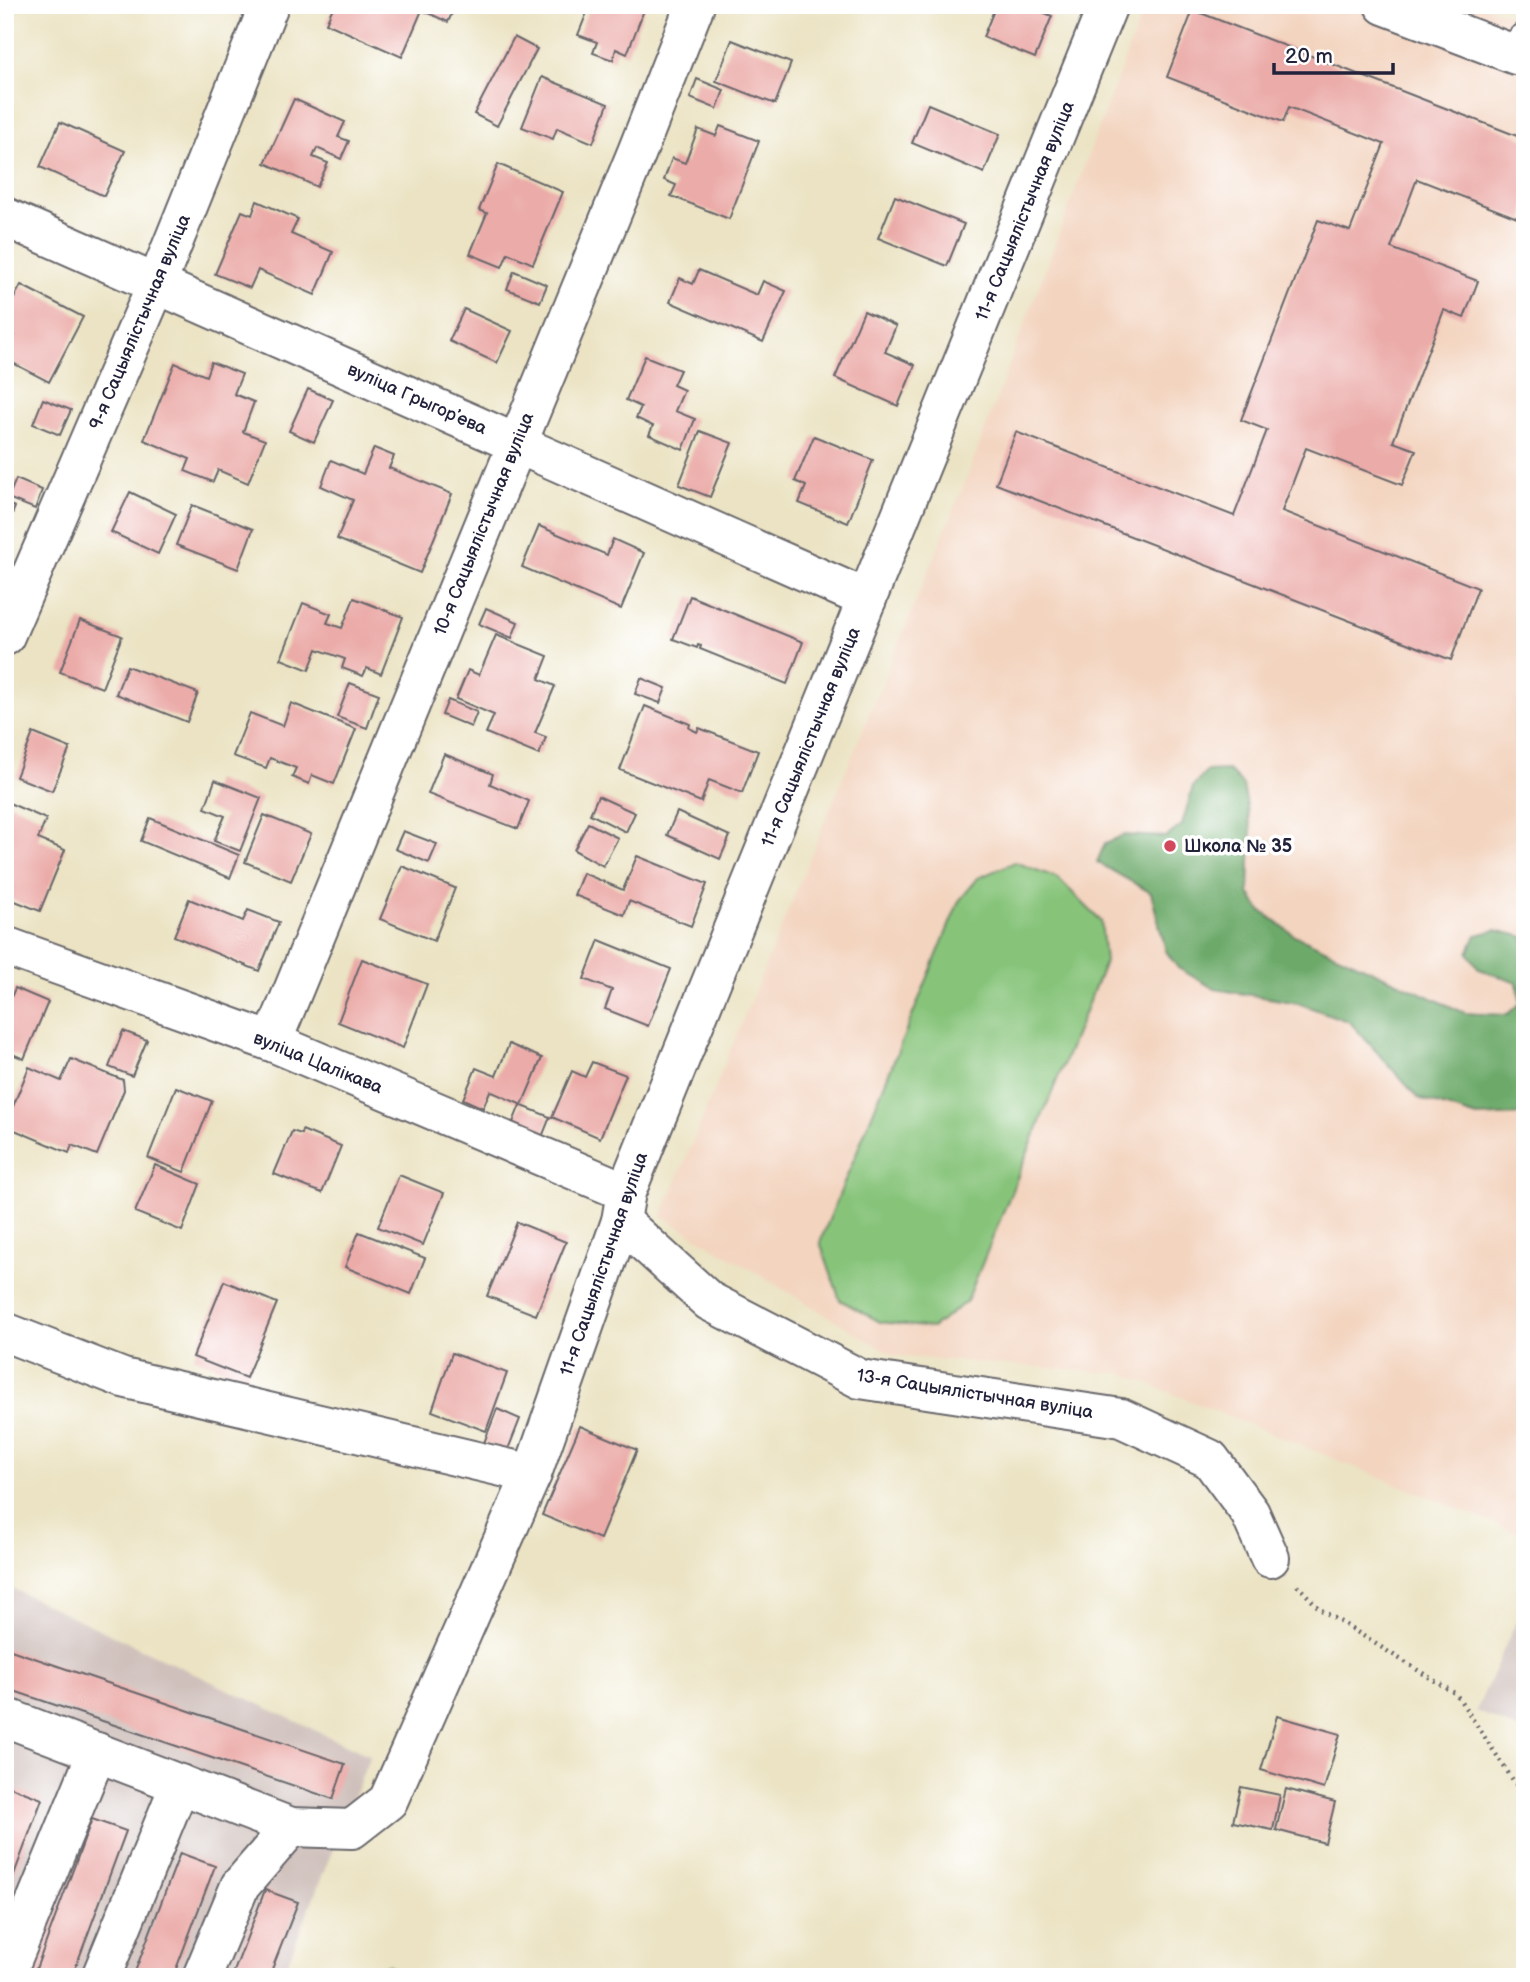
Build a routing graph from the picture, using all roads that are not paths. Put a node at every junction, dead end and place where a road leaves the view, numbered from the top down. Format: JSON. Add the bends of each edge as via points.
{"nodes":[{"id":1,"x":270,"y":5,"type":"edge"},
{"id":2,"x":695,"y":5,"type":"edge"},
{"id":3,"x":1108,"y":5,"type":"edge"},
{"id":4,"x":1384,"y":5,"type":"edge"},
{"id":5,"x":1522,"y":52,"type":"edge"},
{"id":6,"x":5,"y":217,"type":"edge"},
{"id":7,"x":158,"y":284,"type":"junction"},
{"id":8,"x":517,"y":444,"type":"junction"},
{"id":9,"x":867,"y":599,"type":"junction"},
{"id":10,"x":5,"y":636,"type":"edge"},
{"id":11,"x":5,"y":946,"type":"edge"},
{"id":12,"x":272,"y":1042,"type":"junction"},
{"id":13,"x":623,"y":1207,"type":"junction"},
{"id":14,"x":5,"y":1332,"type":"edge"},
{"id":15,"x":532,"y":1474,"type":"junction"},
{"id":16,"x":1270,"y":1558,"type":"road end"},
{"id":17,"x":5,"y":1717,"type":"edge"},
{"id":18,"x":97,"y":1752,"type":"junction"},
{"id":19,"x":180,"y":1784,"type":"junction"},
{"id":20,"x":290,"y":1827,"type":"junction"},
{"id":21,"x":5,"y":1977,"type":"edge"},
{"id":22,"x":101,"y":1977,"type":"edge"},
{"id":23,"x":202,"y":1977,"type":"edge"}],
"edges":[{"from":1,"to":7,"type":"street","name":"9-я Сацыялістычная вуліца"},
{"from":2,"to":8,"type":"street","name":"10-я Сацыялістычная вуліца"},
{"from":3,"to":9,"type":"street","name":"11-я Сацыялістычная вуліца"},
{"from":4,"to":5,"type":"street"},
{"from":6,"to":7,"type":"street","name":"вуліца Грыгорʼева"},
{"from":7,"to":8,"type":"street","name":"вуліца Грыгорʼева"},
{"from":7,"to":10,"type":"street","name":"9-я Сацыялістычная вуліца"},
{"from":8,"to":9,"type":"street","name":"вуліца Грыгорʼева"},
{"from":8,"to":12,"type":"street","name":"10-я Сацыялістычная вуліца"},
{"from":9,"to":13,"type":"street","name":"11-я Сацыялістычная вуліца"},
{"from":11,"to":12,"type":"street","name":"вуліца Цалікава"},
{"from":12,"to":13,"type":"street","name":"вуліца Цалікава"},
{"from":13,"to":15,"type":"street","name":"11-я Сацыялістычная вуліца"},
{"from":13,"to":16,"type":"street","name":"13-я Сацыялістычная вуліца","via":[[709,1301],[860,1379],[1121,1418],[1210,1459],[1251,1513]]},
{"from":14,"to":15,"type":"street","via":[[123,1377]]},
{"from":15,"to":20,"type":"street","name":"11-я Сацыялістычная вуліца","via":[[388,1801],[352,1829]]},
{"from":17,"to":18,"type":"street","name":"11-я Сацыялістычная вуліца"},
{"from":18,"to":19,"type":"street","name":"11-я Сацыялістычная вуліца"},
{"from":18,"to":21,"type":"street"},
{"from":19,"to":20,"type":"street","name":"11-я Сацыялістычная вуліца"},
{"from":19,"to":22,"type":"street"},
{"from":20,"to":23,"type":"street","via":[[240,1886]]}]}
